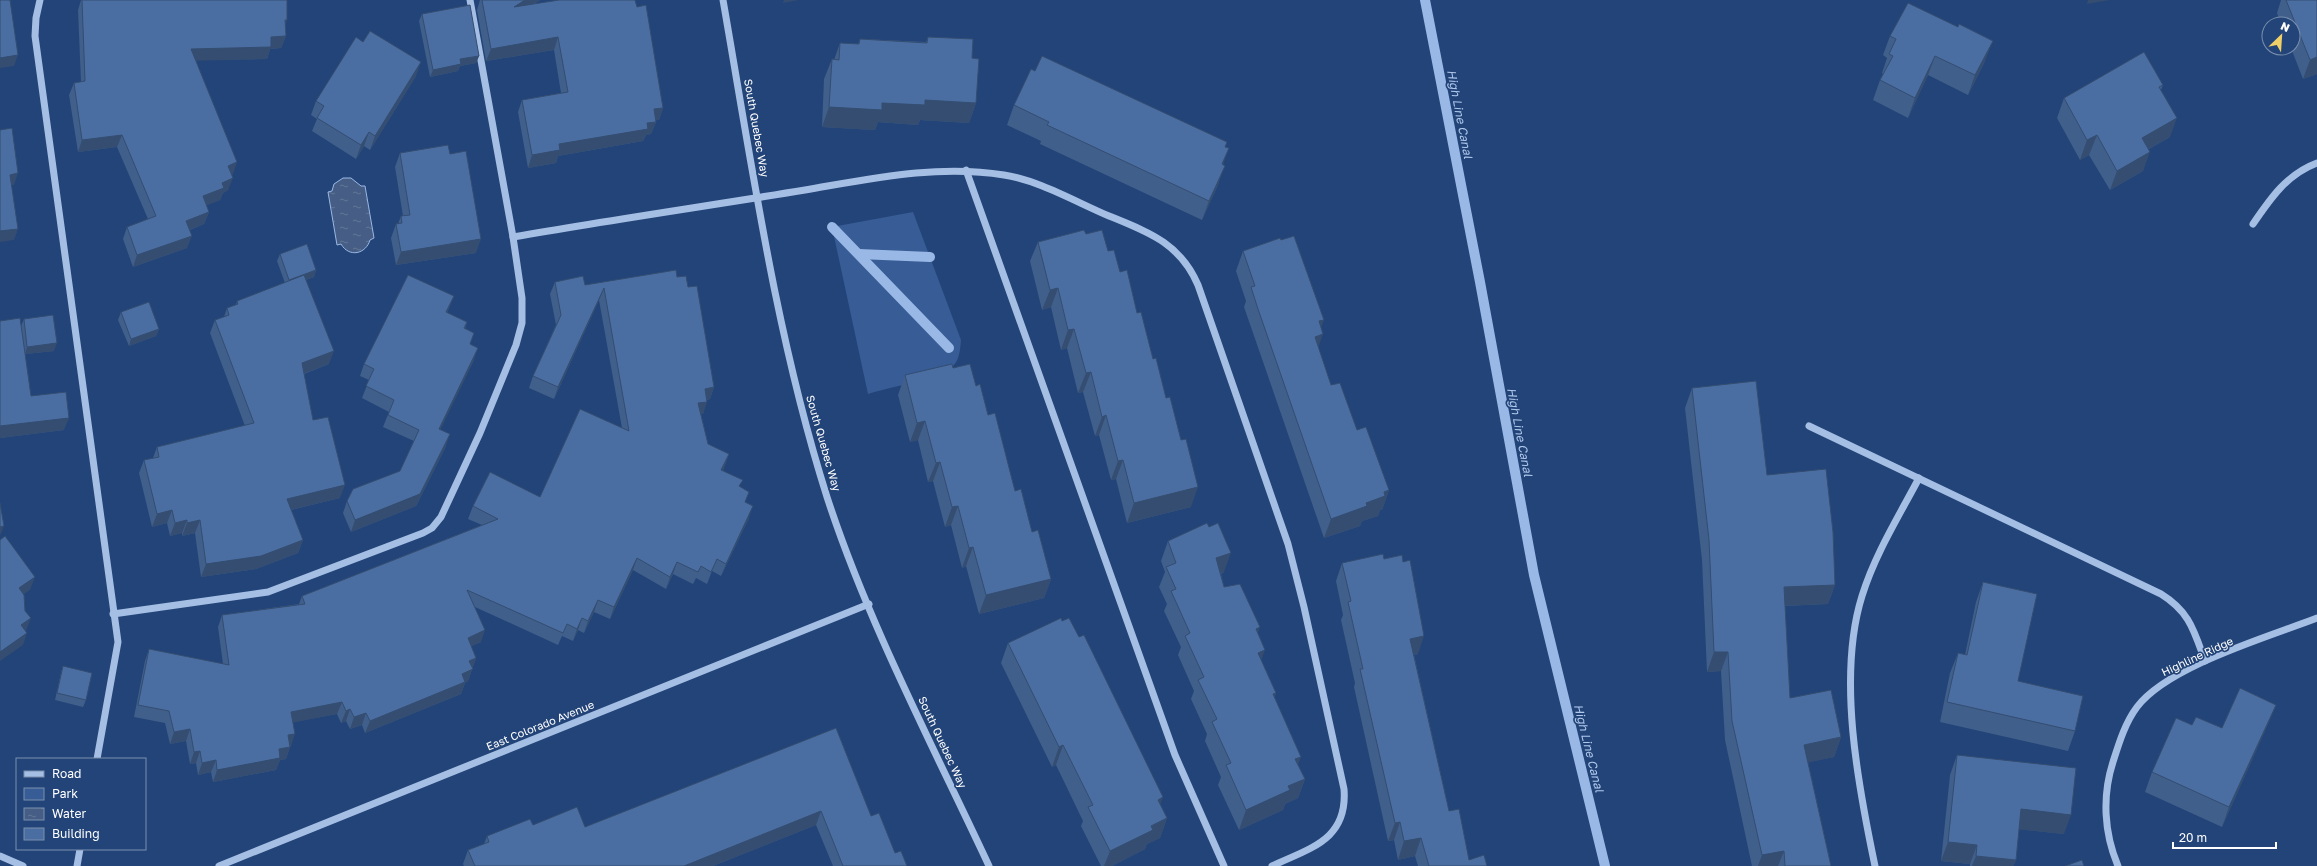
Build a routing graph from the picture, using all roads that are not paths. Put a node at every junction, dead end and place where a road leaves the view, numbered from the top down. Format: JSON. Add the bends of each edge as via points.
{"nodes":[{"id":1,"x":40,"y":0,"type":"edge"},
{"id":2,"x":470,"y":0,"type":"edge"},
{"id":3,"x":723,"y":0,"type":"edge"},
{"id":4,"x":2317,"y":163,"type":"edge"},
{"id":5,"x":966,"y":170,"type":"junction"},
{"id":6,"x":758,"y":196,"type":"junction"},
{"id":7,"x":2253,"y":224,"type":"dead end"},
{"id":8,"x":513,"y":237,"type":"junction"},
{"id":9,"x":1809,"y":426,"type":"dead end"},
{"id":10,"x":1919,"y":478,"type":"junction"},
{"id":11,"x":869,"y":604,"type":"junction"},
{"id":12,"x":113,"y":614,"type":"junction"},
{"id":13,"x":2317,"y":618,"type":"edge"},
{"id":14,"x":2205,"y":661,"type":"junction"},
{"id":15,"x":97,"y":758,"type":"edge"},
{"id":16,"x":80,"y":850,"type":"edge"},
{"id":17,"x":0,"y":856,"type":"edge"},
{"id":18,"x":23,"y":866,"type":"edge"},
{"id":19,"x":77,"y":866,"type":"edge"},
{"id":20,"x":219,"y":866,"type":"edge"},
{"id":21,"x":989,"y":866,"type":"edge"},
{"id":22,"x":1224,"y":866,"type":"edge"},
{"id":23,"x":1272,"y":866,"type":"edge"},
{"id":24,"x":1875,"y":866,"type":"edge"},
{"id":25,"x":2118,"y":866,"type":"edge"}],
"edges":[{"from":1,"to":12,"type":"street","via":[[35,36]]},
{"from":2,"to":8,"type":"street"},
{"from":3,"to":6,"type":"street","name":"South Quebec Way"},
{"from":4,"to":7,"type":"street","via":[[2306,167],[2276,191]]},
{"from":5,"to":6,"type":"street","via":[[890,176]]},
{"from":5,"to":22,"type":"street","via":[[1175,755]]},
{"from":5,"to":23,"type":"street","via":[[1006,175],[1027,181],[1141,229],[1179,254],[1195,278],[1288,544],[1344,789],[1343,815],[1333,834],[1315,846]]},
{"from":6,"to":8,"type":"street"},
{"from":6,"to":11,"type":"street","name":"South Quebec Way","via":[[786,340],[812,446],[838,527]]},
{"from":8,"to":12,"type":"street","via":[[522,298],[521,329],[480,433],[449,502],[432,528],[268,592]]},
{"from":9,"to":10,"type":"street"},
{"from":10,"to":14,"type":"street","via":[[2161,594],[2175,603],[2188,618]]},
{"from":10,"to":24,"type":"street","via":[[1871,572],[1860,604],[1853,643],[1851,675],[1854,739],[1863,807]]},
{"from":11,"to":20,"type":"street","name":"East Colorado Avenue"},
{"from":11,"to":21,"type":"street","name":"South Quebec Way","via":[[907,692]]},
{"from":12,"to":15,"type":"street","via":[[118,642]]},
{"from":13,"to":14,"type":"street","name":"Highline Ridge"},
{"from":14,"to":25,"type":"street","name":"Highline Ridge","via":[[2156,687],[2129,719],[2106,790],[2108,831]]},
{"from":16,"to":19,"type":"street"},
{"from":17,"to":18,"type":"street"}]}
